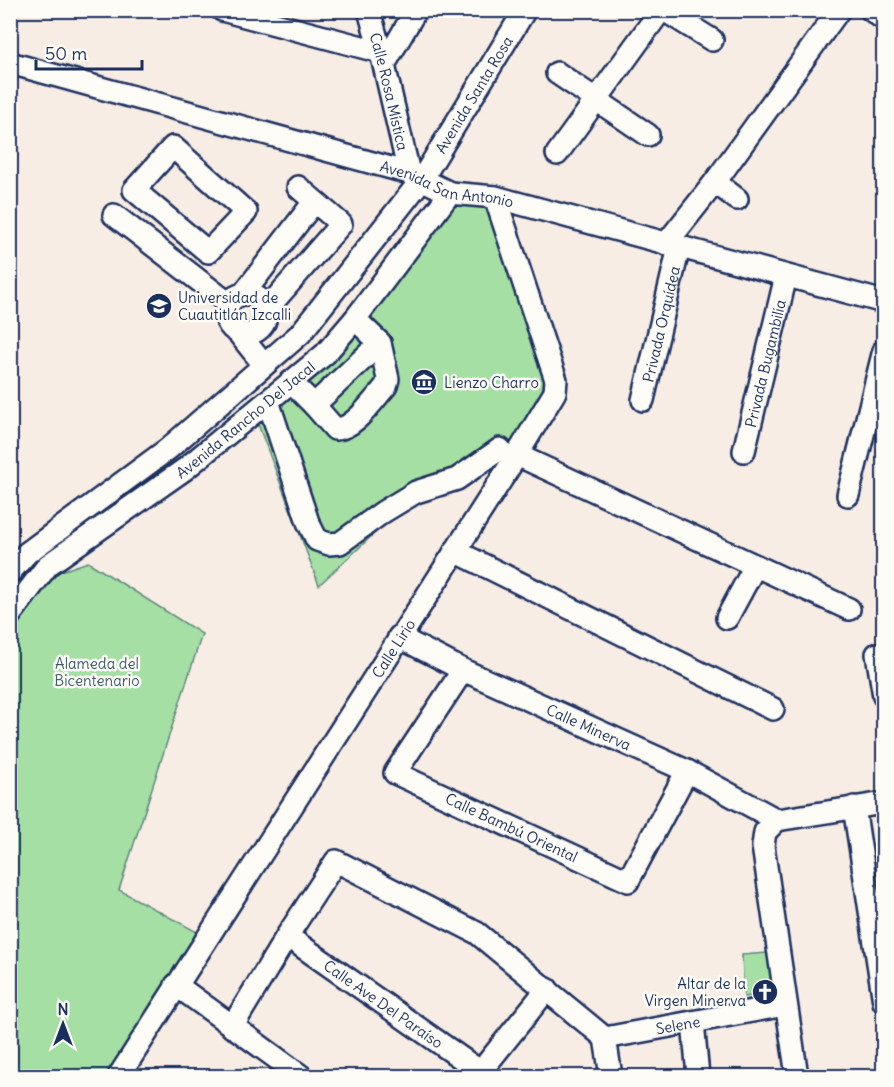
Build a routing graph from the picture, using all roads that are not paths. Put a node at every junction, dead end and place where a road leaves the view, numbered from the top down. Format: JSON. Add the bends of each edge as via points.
{"nodes":[{"id":1,"x":222,"y":10,"type":"edge"},
{"id":2,"x":369,"y":10,"type":"edge"},
{"id":3,"x":416,"y":10,"type":"edge"},
{"id":4,"x":525,"y":10,"type":"edge"},
{"id":5,"x":662,"y":10,"type":"edge"},
{"id":6,"x":839,"y":10,"type":"edge"},
{"id":7,"x":871,"y":10,"type":"edge"},
{"id":8,"x":884,"y":19,"type":"edge"},
{"id":9,"x":712,"y":40,"type":"dead end"},
{"id":10,"x":382,"y":59,"type":"junction"},
{"id":11,"x":10,"y":63,"type":"edge"},
{"id":12,"x":557,"y":73,"type":"dead end"},
{"id":13,"x":596,"y":100,"type":"junction"},
{"id":14,"x":648,"y":135,"type":"dead end"},
{"id":15,"x":557,"y":154,"type":"dead end"},
{"id":16,"x":416,"y":176,"type":"junction"},
{"id":17,"x":715,"y":182,"type":"junction"},
{"id":18,"x":298,"y":187,"type":"dead end"},
{"id":19,"x":450,"y":193,"type":"junction"},
{"id":20,"x":495,"y":197,"type":"junction"},
{"id":21,"x":737,"y":199,"type":"dead end"},
{"id":22,"x":315,"y":202,"type":"junction"},
{"id":23,"x":114,"y":214,"type":"dead end"},
{"id":24,"x":187,"y":234,"type":"junction"},
{"id":25,"x":673,"y":246,"type":"junction"},
{"id":26,"x":169,"y":258,"type":"junction"},
{"id":27,"x":786,"y":276,"type":"junction"},
{"id":28,"x":236,"y":298,"type":"junction"},
{"id":29,"x":884,"y":302,"type":"edge"},
{"id":30,"x":267,"y":313,"type":"junction"},
{"id":31,"x":355,"y":319,"type":"junction"},
{"id":32,"x":240,"y":335,"type":"junction"},
{"id":33,"x":297,"y":337,"type":"junction"},
{"id":34,"x":380,"y":343,"type":"junction"},
{"id":35,"x":884,"y":350,"type":"edge"},
{"id":36,"x":264,"y":365,"type":"junction"},
{"id":37,"x":291,"y":382,"type":"junction"},
{"id":38,"x":643,"y":400,"type":"dead end"},
{"id":39,"x":268,"y":401,"type":"junction"},
{"id":40,"x":314,"y":405,"type":"junction"},
{"id":41,"x":168,"y":448,"type":"junction"},
{"id":42,"x":744,"y":451,"type":"dead end"},
{"id":43,"x":508,"y":452,"type":"junction"},
{"id":44,"x":185,"y":469,"type":"junction"},
{"id":45,"x":848,"y":495,"type":"dead end"},
{"id":46,"x":454,"y":551,"type":"junction"},
{"id":47,"x":755,"y":566,"type":"junction"},
{"id":48,"x":10,"y":572,"type":"edge"},
{"id":49,"x":849,"y":609,"type":"dead end"},
{"id":50,"x":10,"y":615,"type":"edge"},
{"id":51,"x":727,"y":618,"type":"dead end"},
{"id":52,"x":399,"y":637,"type":"junction"},
{"id":53,"x":877,"y":654,"type":"dead end"},
{"id":54,"x":464,"y":670,"type":"junction"},
{"id":55,"x":884,"y":696,"type":"edge"},
{"id":56,"x":773,"y":709,"type":"dead end"},
{"id":57,"x":687,"y":771,"type":"junction"},
{"id":58,"x":884,"y":803,"type":"edge"},
{"id":59,"x":854,"y":807,"type":"junction"},
{"id":60,"x":777,"y":820,"type":"junction"},
{"id":61,"x":287,"y":936,"type":"junction"},
{"id":62,"x":176,"y":985,"type":"junction"},
{"id":63,"x":547,"y":989,"type":"junction"},
{"id":64,"x":884,"y":1002,"type":"edge"},
{"id":65,"x":785,"y":1005,"type":"junction"},
{"id":66,"x":693,"y":1022,"type":"junction"},
{"id":67,"x":232,"y":1027,"type":"junction"},
{"id":68,"x":605,"y":1038,"type":"junction"},
{"id":69,"x":479,"y":1074,"type":"edge"},
{"id":70,"x":119,"y":1077,"type":"edge"},
{"id":71,"x":301,"y":1077,"type":"edge"},
{"id":72,"x":611,"y":1077,"type":"edge"},
{"id":73,"x":698,"y":1077,"type":"edge"},
{"id":74,"x":796,"y":1077,"type":"edge"}],
"edges":[{"from":1,"to":10,"type":"street"},
{"from":2,"to":10,"type":"street","name":"Calle Rosa Mística"},
{"from":3,"to":10,"type":"street"},
{"from":4,"to":16,"type":"street","name":"Avenida Santa Rosa"},
{"from":5,"to":9,"type":"street"},
{"from":5,"to":13,"type":"street"},
{"from":6,"to":17,"type":"street"},
{"from":7,"to":8,"type":"street"},
{"from":10,"to":16,"type":"street","name":"Calle Rosa Mística"},
{"from":11,"to":16,"type":"street","name":"Avenida San Antonio"},
{"from":12,"to":13,"type":"street"},
{"from":13,"to":14,"type":"street"},
{"from":13,"to":15,"type":"street"},
{"from":16,"to":19,"type":"street","name":"Avenida San Antonio"},
{"from":16,"to":33,"type":"street","name":"Avenida Rancho Del Jacal"},
{"from":17,"to":21,"type":"street"},
{"from":17,"to":25,"type":"street"},
{"from":18,"to":22,"type":"street"},
{"from":19,"to":20,"type":"street","name":"Avenida San Antonio"},
{"from":19,"to":31,"type":"street","name":"Avenida Rancho Del Jacal"},
{"from":20,"to":25,"type":"street","name":"Avenida San Antonio"},
{"from":20,"to":43,"type":"street","name":"Calle Lirio","via":[[556,387]]},
{"from":22,"to":28,"type":"street"},
{"from":22,"to":30,"type":"street","via":[[341,224]]},
{"from":23,"to":26,"type":"street"},
{"from":24,"to":24,"type":"street","via":[[208,252],[246,212],[173,147],[134,190]]},
{"from":24,"to":26,"type":"street"},
{"from":25,"to":27,"type":"street","name":"Avenida San Antonio"},
{"from":25,"to":38,"type":"street","name":"Privada Orquídea"},
{"from":26,"to":28,"type":"street"},
{"from":27,"to":29,"type":"street","name":"Avenida San Antonio"},
{"from":27,"to":42,"type":"street","name":"Privada Bugambilia"},
{"from":28,"to":30,"type":"street","via":[[261,299]]},
{"from":28,"to":32,"type":"street","via":[[226,322]]},
{"from":30,"to":32,"type":"street","via":[[258,332]]},
{"from":30,"to":33,"type":"street"},
{"from":31,"to":34,"type":"street"},
{"from":31,"to":37,"type":"street","name":"Avenida Rancho Del Jacal","via":[[325,354]]},
{"from":32,"to":36,"type":"street"},
{"from":33,"to":36,"type":"street","name":"Avenida Rancho Del Jacal"},
{"from":34,"to":40,"type":"street"},
{"from":34,"to":40,"type":"street","via":[[386,386],[352,424],[335,429]]},
{"from":35,"to":45,"type":"street"},
{"from":36,"to":41,"type":"street","name":"Avenida Rancho Del Jacal"},
{"from":37,"to":39,"type":"street","name":"Avenida Rancho Del Jacal"},
{"from":37,"to":40,"type":"street"},
{"from":39,"to":43,"type":"street","via":[[308,522],[317,540],[329,544],[340,543],[416,492],[457,479]]},
{"from":39,"to":44,"type":"street","name":"Avenida Rancho Del Jacal"},
{"from":41,"to":44,"type":"street"},
{"from":41,"to":48,"type":"street","name":"Avenida Rancho Del Jacal","via":[[27,553]]},
{"from":43,"to":46,"type":"street","name":"Calle Lirio"},
{"from":43,"to":47,"type":"street"},
{"from":44,"to":50,"type":"street","name":"Avenida Rancho Del Jacal","via":[[48,565]]},
{"from":46,"to":52,"type":"street","name":"Calle Lirio"},
{"from":46,"to":56,"type":"street"},
{"from":47,"to":49,"type":"street"},
{"from":47,"to":51,"type":"street"},
{"from":52,"to":54,"type":"street","name":"Calle Minerva"},
{"from":52,"to":62,"type":"street","name":"Calle Lirio"},
{"from":53,"to":55,"type":"street"},
{"from":54,"to":57,"type":"street","name":"Calle Minerva"},
{"from":54,"to":57,"type":"street","name":"Calle Bambú Oriental","via":[[395,773],[628,881]]},
{"from":57,"to":60,"type":"street","name":"Calle Minerva"},
{"from":58,"to":59,"type":"street"},
{"from":59,"to":60,"type":"street"},
{"from":59,"to":64,"type":"street"},
{"from":60,"to":65,"type":"street","via":[[765,832],[762,846]]},
{"from":61,"to":63,"type":"street","via":[[336,861],[477,933]]},
{"from":61,"to":67,"type":"street"},
{"from":61,"to":69,"type":"street","name":"Calle Ave Del Paraíso"},
{"from":62,"to":67,"type":"street"},
{"from":62,"to":70,"type":"street","name":"Calle Lirio"},
{"from":63,"to":68,"type":"street"},
{"from":63,"to":69,"type":"street"},
{"from":65,"to":66,"type":"street","name":"Selene"},
{"from":65,"to":74,"type":"street"},
{"from":66,"to":68,"type":"street","name":"Selene"},
{"from":66,"to":73,"type":"street"},
{"from":67,"to":71,"type":"street"},
{"from":68,"to":72,"type":"street"}]}
